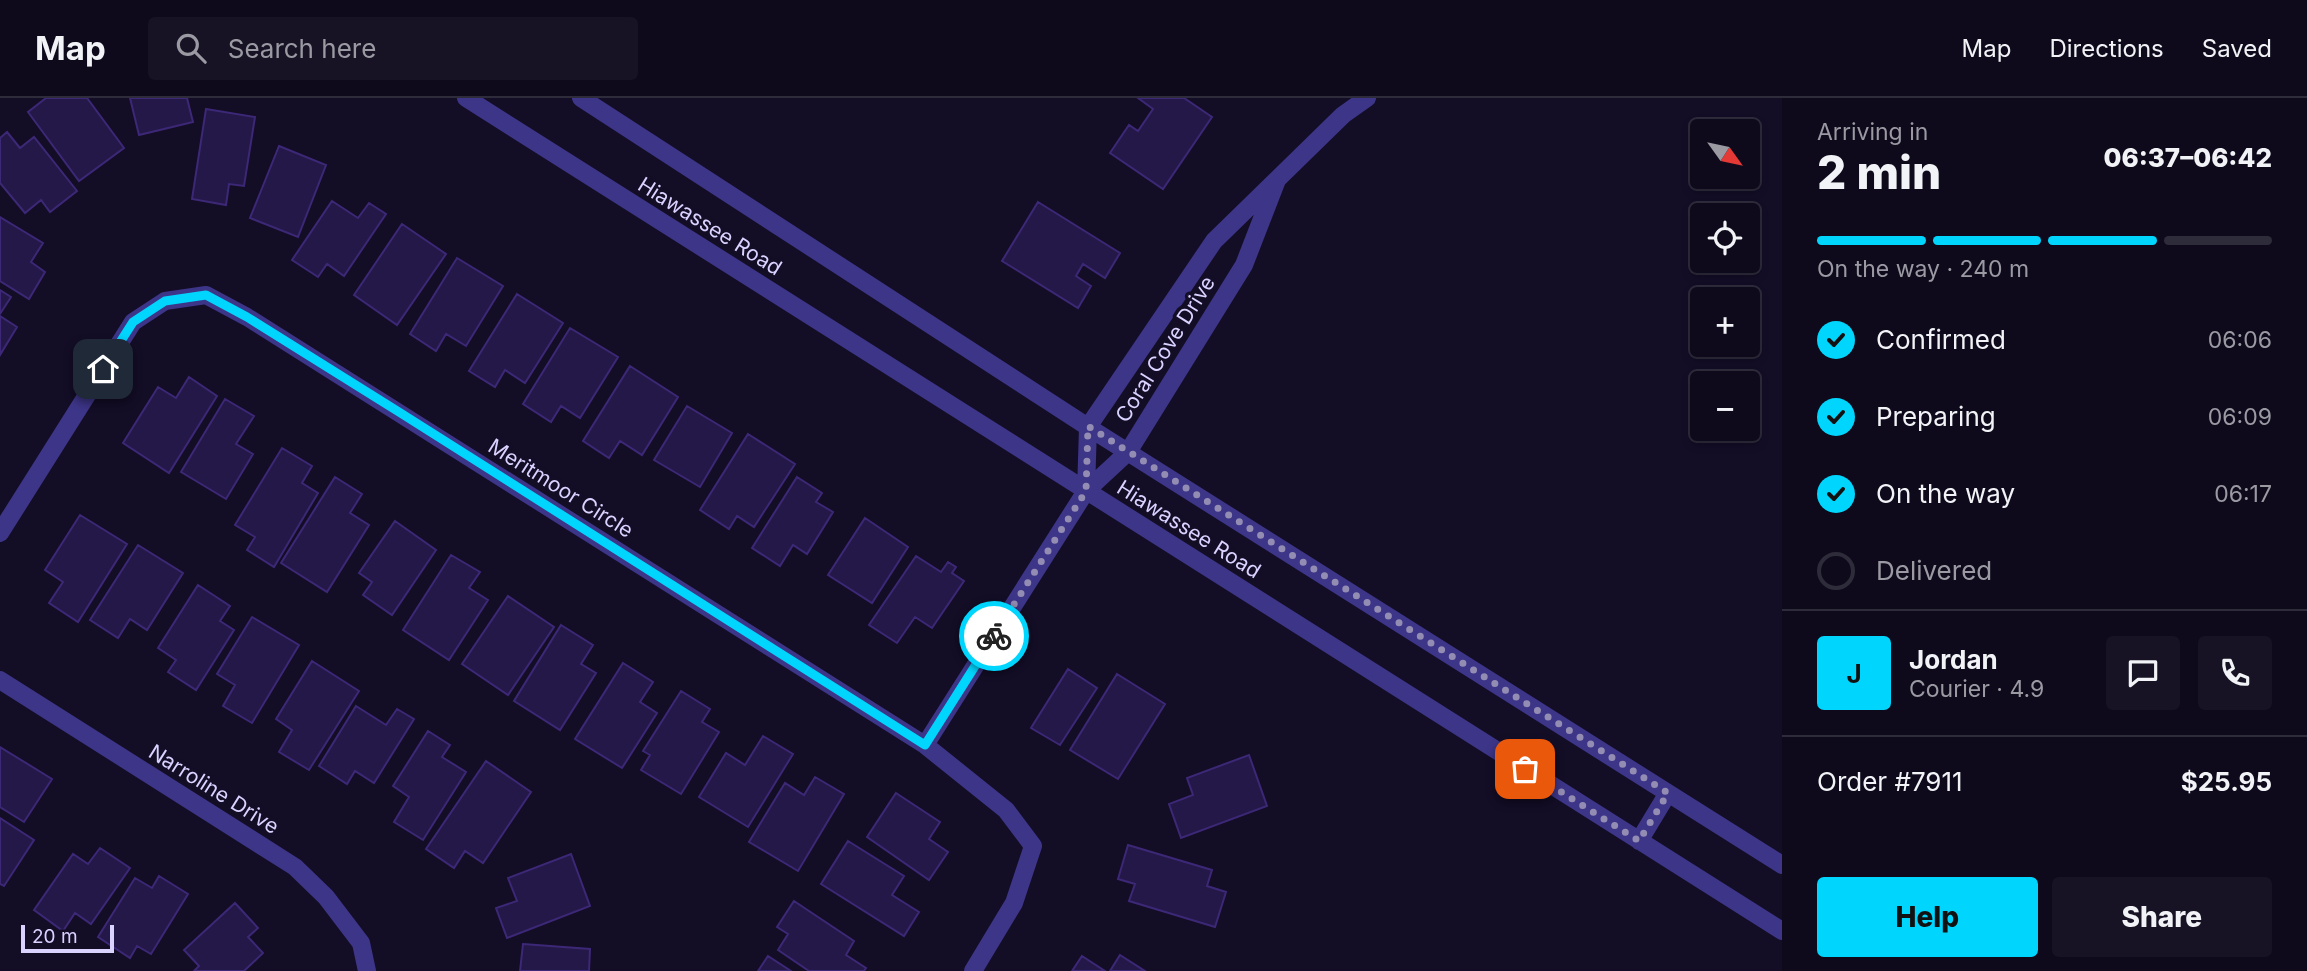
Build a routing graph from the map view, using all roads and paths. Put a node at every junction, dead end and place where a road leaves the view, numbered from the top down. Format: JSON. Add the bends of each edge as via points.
{"nodes":[{"id":1,"x":466,"y":98,"type":"edge"},
{"id":2,"x":581,"y":98,"type":"edge"},
{"id":3,"x":1367,"y":98,"type":"edge"},
{"id":4,"x":1277,"y":180,"type":"junction"},
{"id":5,"x":1088,"y":426,"type":"junction"},
{"id":6,"x":1128,"y":452,"type":"junction"},
{"id":7,"x":1086,"y":491,"type":"junction"},
{"id":8,"x":0,"y":533,"type":"edge"},
{"id":9,"x":0,"y":680,"type":"edge"},
{"id":10,"x":925,"y":745,"type":"junction"},
{"id":11,"x":1668,"y":793,"type":"junction"},
{"id":12,"x":1639,"y":841,"type":"junction"},
{"id":13,"x":1782,"y":865,"type":"edge"},
{"id":14,"x":1782,"y":931,"type":"edge"},
{"id":15,"x":367,"y":971,"type":"edge"},
{"id":16,"x":973,"y":971,"type":"edge"}],
"edges":[{"from":1,"to":7,"type":"street","name":"Hiawassee Road"},
{"from":2,"to":5,"type":"street","name":"Hiawassee Road"},
{"from":3,"to":4,"type":"street","name":"Coral Cove Drive","via":[[1343,115]]},
{"from":4,"to":5,"type":"street","name":"Coral Cove Drive","via":[[1214,241]]},
{"from":4,"to":6,"type":"street","name":"Coral Cove Drive","via":[[1244,265]]},
{"from":5,"to":6,"type":"street","name":"Hiawassee Road"},
{"from":5,"to":7,"type":"street","name":"Coral Cove Drive"},
{"from":6,"to":7,"type":"street","name":"Coral Cove Drive"},
{"from":6,"to":11,"type":"street","name":"Hiawassee Road"},
{"from":7,"to":10,"type":"street"},
{"from":7,"to":12,"type":"street","name":"Hiawassee Road"},
{"from":8,"to":10,"type":"street","name":"Meritmoor Circle","via":[[133,322],[165,301],[206,295]]},
{"from":9,"to":15,"type":"street","name":"Narroline Drive","via":[[295,867],[326,897],[361,943]]},
{"from":10,"to":16,"type":"street","name":"Meritmoor Circle","via":[[1006,810],[1033,846],[1014,903]]},
{"from":11,"to":12,"type":"street"},
{"from":11,"to":13,"type":"street","name":"Hiawassee Road"},
{"from":12,"to":14,"type":"street","name":"Hiawassee Road"}]}
